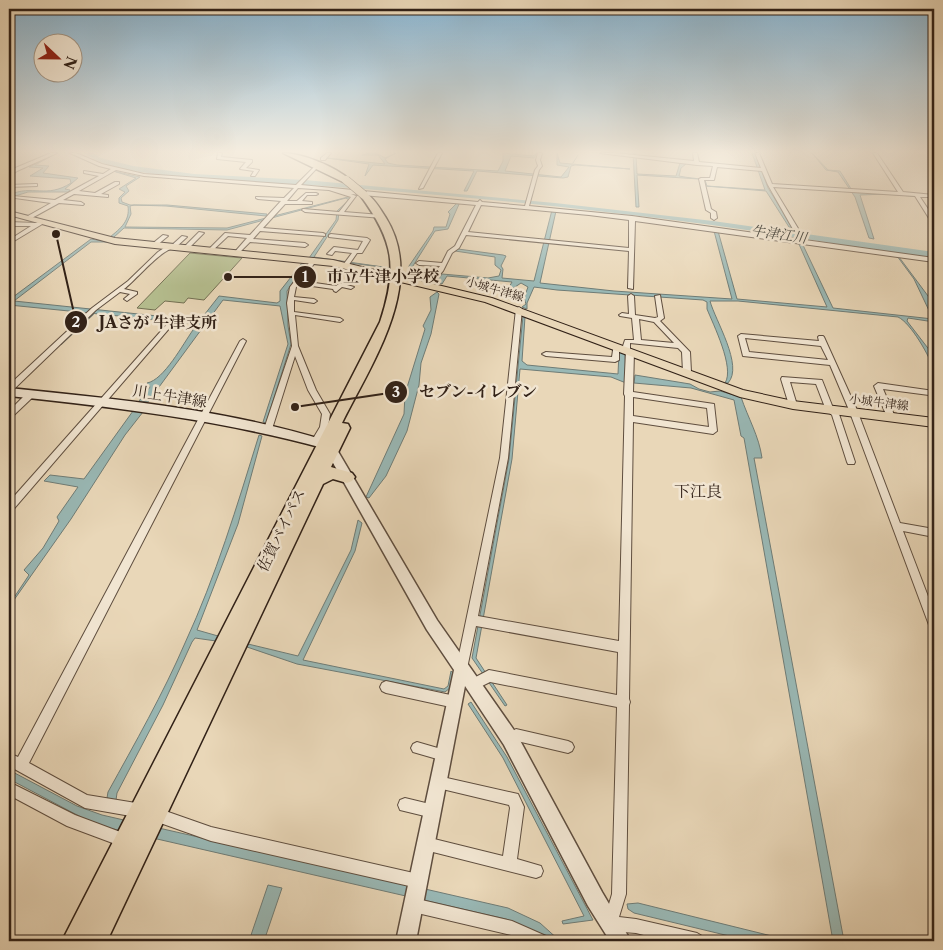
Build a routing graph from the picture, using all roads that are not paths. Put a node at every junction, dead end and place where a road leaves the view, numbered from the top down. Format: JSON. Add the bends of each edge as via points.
{"nodes":[{"id":1,"x":26,"y":197,"type":"edge"},
{"id":2,"x":64,"y":197,"type":"edge"},
{"id":3,"x":287,"y":197,"type":"edge"},
{"id":4,"x":303,"y":197,"type":"edge"},
{"id":5,"x":353,"y":197,"type":"edge"},
{"id":6,"x":369,"y":197,"type":"edge"},
{"id":7,"x":370,"y":197,"type":"edge"},
{"id":8,"x":405,"y":197,"type":"edge"},
{"id":9,"x":530,"y":197,"type":"edge"},
{"id":10,"x":706,"y":197,"type":"edge"},
{"id":11,"x":777,"y":197,"type":"edge"},
{"id":12,"x":918,"y":197,"type":"edge"},
{"id":13,"x":258,"y":198,"type":"dead end"},
{"id":14,"x":57,"y":201,"type":"junction"},
{"id":15,"x":284,"y":201,"type":"junction"},
{"id":16,"x":299,"y":202,"type":"junction"},
{"id":17,"x":480,"y":202,"type":"junction"},
{"id":18,"x":310,"y":203,"type":"dead end"},
{"id":19,"x":81,"y":204,"type":"dead end"},
{"id":20,"x":527,"y":206,"type":"junction"},
{"id":21,"x":306,"y":210,"type":"dead end"},
{"id":22,"x":9,"y":213,"type":"edge"},
{"id":23,"x":341,"y":213,"type":"junction"},
{"id":24,"x":381,"y":217,"type":"junction"},
{"id":25,"x":28,"y":218,"type":"junction"},
{"id":26,"x":632,"y":218,"type":"junction"},
{"id":27,"x":714,"y":218,"type":"dead end"},
{"id":28,"x":934,"y":222,"type":"edge"},
{"id":29,"x":9,"y":224,"type":"edge"},
{"id":30,"x":39,"y":224,"type":"junction"},
{"id":31,"x":258,"y":229,"type":"junction"},
{"id":32,"x":796,"y":230,"type":"dead end"},
{"id":33,"x":201,"y":233,"type":"dead end"},
{"id":34,"x":464,"y":233,"type":"junction"},
{"id":35,"x":323,"y":235,"type":"dead end"},
{"id":36,"x":9,"y":236,"type":"edge"},
{"id":37,"x":165,"y":236,"type":"dead end"},
{"id":38,"x":331,"y":236,"type":"dead end"},
{"id":39,"x":18,"y":237,"type":"junction"},
{"id":40,"x":184,"y":237,"type":"dead end"},
{"id":41,"x":250,"y":238,"type":"junction"},
{"id":42,"x":543,"y":241,"type":"joint"},
{"id":43,"x":9,"y":242,"type":"edge"},
{"id":44,"x":305,"y":245,"type":"dead end"},
{"id":45,"x":154,"y":246,"type":"junction"},
{"id":46,"x":171,"y":247,"type":"junction"},
{"id":47,"x":185,"y":249,"type":"junction"},
{"id":48,"x":631,"y":250,"type":"junction"},
{"id":49,"x":210,"y":251,"type":"junction"},
{"id":50,"x":356,"y":251,"type":"junction"},
{"id":51,"x":236,"y":254,"type":"junction"},
{"id":52,"x":330,"y":254,"type":"dead end"},
{"id":53,"x":314,"y":260,"type":"junction"},
{"id":54,"x":934,"y":260,"type":"edge"},
{"id":55,"x":348,"y":263,"type":"junction"},
{"id":56,"x":419,"y":263,"type":"dead end"},
{"id":57,"x":444,"y":265,"type":"junction"},
{"id":58,"x":400,"y":279,"type":"junction"},
{"id":59,"x":296,"y":282,"type":"junction"},
{"id":60,"x":427,"y":285,"type":"junction"},
{"id":61,"x":351,"y":287,"type":"dead end"},
{"id":62,"x":119,"y":290,"type":"junction"},
{"id":63,"x":658,"y":296,"type":"dead end"},
{"id":64,"x":290,"y":298,"type":"junction"},
{"id":65,"x":127,"y":299,"type":"dead end"},
{"id":66,"x":314,"y":301,"type":"dead end"},
{"id":67,"x":519,"y":310,"type":"junction"},
{"id":68,"x":291,"y":314,"type":"junction"},
{"id":69,"x":622,"y":315,"type":"dead end"},
{"id":70,"x":634,"y":316,"type":"junction"},
{"id":71,"x":340,"y":320,"type":"dead end"},
{"id":72,"x":656,"y":320,"type":"junction"},
{"id":73,"x":171,"y":323,"type":"dead end"},
{"id":74,"x":243,"y":341,"type":"dead end"},
{"id":75,"x":295,"y":346,"type":"junction"},
{"id":76,"x":680,"y":346,"type":"junction"},
{"id":77,"x":628,"y":347,"type":"junction"},
{"id":78,"x":546,"y":354,"type":"dead end"},
{"id":79,"x":831,"y":363,"type":"junction"},
{"id":80,"x":687,"y":372,"type":"junction"},
{"id":81,"x":9,"y":390,"type":"edge"},
{"id":82,"x":30,"y":394,"type":"junction"},
{"id":83,"x":628,"y":394,"type":"junction"},
{"id":84,"x":934,"y":398,"type":"edge"},
{"id":85,"x":103,"y":402,"type":"junction"},
{"id":86,"x":794,"y":405,"type":"junction"},
{"id":87,"x":830,"y":410,"type":"junction"},
{"id":88,"x":852,"y":412,"type":"junction"},
{"id":89,"x":10,"y":414,"type":"dead end"},
{"id":90,"x":203,"y":416,"type":"junction"},
{"id":91,"x":891,"y":417,"type":"junction"},
{"id":92,"x":628,"y":418,"type":"junction"},
{"id":93,"x":934,"y":423,"type":"edge"},
{"id":94,"x":268,"y":430,"type":"junction"},
{"id":95,"x":324,"y":446,"type":"junction"},
{"id":96,"x":851,"y":462,"type":"dead end"},
{"id":97,"x":347,"y":477,"type":"junction"},
{"id":98,"x":318,"y":480,"type":"junction"},
{"id":99,"x":9,"y":508,"type":"edge"},
{"id":100,"x":896,"y":526,"type":"junction"},
{"id":101,"x":934,"y":533,"type":"edge"},
{"id":102,"x":471,"y":620,"type":"junction"},
{"id":103,"x":934,"y":625,"type":"edge"},
{"id":104,"x":625,"y":648,"type":"junction"},
{"id":105,"x":462,"y":670,"type":"junction"},
{"id":106,"x":481,"y":680,"type":"junction"},
{"id":107,"x":386,"y":687,"type":"dead end"},
{"id":108,"x":455,"y":702,"type":"junction"},
{"id":109,"x":624,"y":702,"type":"junction"},
{"id":110,"x":510,"y":739,"type":"junction"},
{"id":111,"x":568,"y":747,"type":"dead end"},
{"id":112,"x":417,"y":748,"type":"dead end"},
{"id":113,"x":444,"y":755,"type":"junction"},
{"id":114,"x":15,"y":762,"type":"edge"},
{"id":115,"x":438,"y":782,"type":"junction"},
{"id":116,"x":9,"y":788,"type":"edge"},
{"id":117,"x":405,"y":804,"type":"dead end"},
{"id":118,"x":432,"y":811,"type":"junction"},
{"id":119,"x":141,"y":825,"type":"junction"},
{"id":120,"x":426,"y":844,"type":"junction"},
{"id":121,"x":509,"y":864,"type":"junction"},
{"id":122,"x":536,"y":871,"type":"dead end"},
{"id":123,"x":418,"y":881,"type":"junction"},
{"id":124,"x":413,"y":905,"type":"junction"},
{"id":125,"x":610,"y":924,"type":"junction"},
{"id":126,"x":76,"y":941,"type":"edge"},
{"id":127,"x":94,"y":941,"type":"edge"},
{"id":128,"x":406,"y":941,"type":"edge"},
{"id":129,"x":540,"y":941,"type":"edge"},
{"id":130,"x":621,"y":941,"type":"edge"},
{"id":131,"x":697,"y":941,"type":"edge"}],
"edges":[{"from":1,"to":14,"type":"street"},
{"from":2,"to":14,"type":"street"},
{"from":3,"to":15,"type":"street"},
{"from":4,"to":16,"type":"street"},
{"from":5,"to":23,"type":"street"},
{"from":6,"to":24,"type":"highway","name":"佐賀バイパス"},
{"from":7,"to":58,"type":"highway","name":"佐賀バイパス","via":[[389,217],[397,234],[402,253]]},
{"from":8,"to":17,"type":"street"},
{"from":9,"to":20,"type":"street"},
{"from":10,"to":27,"type":"street"},
{"from":11,"to":32,"type":"street"},
{"from":12,"to":28,"type":"street"},
{"from":13,"to":15,"type":"street"},
{"from":14,"to":19,"type":"street"},
{"from":14,"to":25,"type":"street"},
{"from":15,"to":16,"type":"street"},
{"from":15,"to":31,"type":"street"},
{"from":16,"to":18,"type":"street"},
{"from":17,"to":20,"type":"street"},
{"from":17,"to":34,"type":"street"},
{"from":20,"to":26,"type":"street"},
{"from":21,"to":23,"type":"street"},
{"from":22,"to":25,"type":"main road","name":"小城牛津線"},
{"from":23,"to":24,"type":"street"},
{"from":24,"to":58,"type":"highway","name":"佐賀バイパス","via":[[393,240]]},
{"from":25,"to":30,"type":"main road","name":"小城牛津線"},
{"from":26,"to":48,"type":"street"},
{"from":26,"to":54,"type":"street"},
{"from":29,"to":30,"type":"street"},
{"from":30,"to":39,"type":"street"},
{"from":30,"to":45,"type":"main road","name":"小城牛津線"},
{"from":31,"to":35,"type":"street"},
{"from":31,"to":41,"type":"street"},
{"from":33,"to":47,"type":"street"},
{"from":34,"to":42,"type":"street"},
{"from":34,"to":57,"type":"street"},
{"from":36,"to":39,"type":"street"},
{"from":37,"to":45,"type":"street"},
{"from":38,"to":50,"type":"street","via":[[367,240],[360,252]]},
{"from":39,"to":43,"type":"street"},
{"from":40,"to":46,"type":"street"},
{"from":41,"to":44,"type":"street"},
{"from":41,"to":49,"type":"street","via":[[227,234]]},
{"from":41,"to":51,"type":"street"},
{"from":42,"to":48,"type":"street"},
{"from":45,"to":46,"type":"main road","name":"小城牛津線"},
{"from":46,"to":47,"type":"main road","name":"小城牛津線"},
{"from":46,"to":62,"type":"street"},
{"from":47,"to":49,"type":"main road","name":"小城牛津線"},
{"from":48,"to":70,"type":"street"},
{"from":49,"to":51,"type":"main road","name":"小城牛津線"},
{"from":50,"to":52,"type":"street","via":[[334,249]]},
{"from":50,"to":55,"type":"street"},
{"from":51,"to":53,"type":"main road","name":"小城牛津線"},
{"from":53,"to":55,"type":"main road","name":"小城牛津線"},
{"from":53,"to":59,"type":"street"},
{"from":55,"to":58,"type":"main road","name":"小城牛津線","via":[[373,268]]},
{"from":56,"to":57,"type":"street"},
{"from":57,"to":60,"type":"street"},
{"from":58,"to":60,"type":"main road","name":"小城牛津線"},
{"from":58,"to":95,"type":"highway","name":"佐賀バイパス","via":[[400,308],[390,332]]},
{"from":59,"to":61,"type":"street","via":[[336,290],[340,285]]},
{"from":59,"to":64,"type":"street"},
{"from":60,"to":67,"type":"main road","name":"小城牛津線"},
{"from":62,"to":65,"type":"street","via":[[134,293]]},
{"from":62,"to":81,"type":"street"},
{"from":63,"to":72,"type":"street","via":[[661,318]]},
{"from":64,"to":66,"type":"street"},
{"from":64,"to":68,"type":"street"},
{"from":67,"to":77,"type":"main road","name":"小城牛津線"},
{"from":67,"to":102,"type":"street","via":[[504,458]]},
{"from":68,"to":71,"type":"street"},
{"from":68,"to":75,"type":"street"},
{"from":69,"to":70,"type":"street"},
{"from":70,"to":72,"type":"street"},
{"from":70,"to":77,"type":"street"},
{"from":72,"to":76,"type":"street"},
{"from":73,"to":85,"type":"street"},
{"from":74,"to":90,"type":"street"},
{"from":75,"to":94,"type":"street"},
{"from":75,"to":95,"type":"street","via":[[312,390],[326,414]]},
{"from":76,"to":77,"type":"street"},
{"from":76,"to":80,"type":"street","via":[[686,352]]},
{"from":77,"to":78,"type":"street","via":[[615,360]]},
{"from":77,"to":80,"type":"main road","name":"小城牛津線"},
{"from":77,"to":83,"type":"street"},
{"from":79,"to":79,"type":"street","via":[[822,340],[742,336],[746,354]]},
{"from":79,"to":88,"type":"street"},
{"from":80,"to":86,"type":"main road","name":"小城牛津線","via":[[740,392]]},
{"from":81,"to":82,"type":"main road","name":"川上牛津線"},
{"from":82,"to":85,"type":"main road","name":"川上牛津線"},
{"from":82,"to":89,"type":"street"},
{"from":83,"to":92,"type":"street"},
{"from":83,"to":92,"type":"street","via":[[711,406],[713,430]]},
{"from":84,"to":91,"type":"street","via":[[932,393],[878,386]]},
{"from":85,"to":90,"type":"main road","name":"川上牛津線"},
{"from":85,"to":99,"type":"street"},
{"from":86,"to":87,"type":"main road","name":"小城牛津線"},
{"from":86,"to":87,"type":"street","via":[[785,379],[819,382]]},
{"from":87,"to":88,"type":"main road","name":"小城牛津線"},
{"from":87,"to":96,"type":"street","via":[[835,414]]},
{"from":88,"to":91,"type":"main road","name":"小城牛津線"},
{"from":88,"to":100,"type":"street"},
{"from":90,"to":94,"type":"main road","name":"川上牛津線"},
{"from":90,"to":114,"type":"street"},
{"from":91,"to":93,"type":"main road","name":"小城牛津線"},
{"from":92,"to":104,"type":"street"},
{"from":94,"to":95,"type":"main road","name":"川上牛津線"},
{"from":95,"to":97,"type":"street"},
{"from":95,"to":98,"type":"highway","name":"佐賀バイパス"},
{"from":95,"to":119,"type":"highway","name":"佐賀バイパス"},
{"from":97,"to":98,"type":"highway","via":[[332,474]]},
{"from":97,"to":105,"type":"street","via":[[392,558]]},
{"from":98,"to":119,"type":"highway","name":"佐賀バイパス"},
{"from":100,"to":101,"type":"street"},
{"from":100,"to":103,"type":"street"},
{"from":102,"to":104,"type":"street"},
{"from":102,"to":105,"type":"street"},
{"from":104,"to":109,"type":"street"},
{"from":105,"to":106,"type":"street"},
{"from":105,"to":108,"type":"street"},
{"from":106,"to":109,"type":"street"},
{"from":106,"to":110,"type":"street"},
{"from":107,"to":108,"type":"street"},
{"from":108,"to":113,"type":"street"},
{"from":109,"to":125,"type":"street","via":[[619,894]]},
{"from":110,"to":111,"type":"street","via":[[516,736]]},
{"from":110,"to":125,"type":"street"},
{"from":112,"to":113,"type":"street"},
{"from":113,"to":115,"type":"street"},
{"from":114,"to":119,"type":"street","via":[[86,801]]},
{"from":115,"to":118,"type":"street"},
{"from":115,"to":121,"type":"street","via":[[513,799],[517,807]]},
{"from":116,"to":119,"type":"street","via":[[72,821]]},
{"from":117,"to":118,"type":"street"},
{"from":118,"to":120,"type":"street"},
{"from":119,"to":123,"type":"street","via":[[211,834]]},
{"from":119,"to":126,"type":"highway","name":"佐賀バイパス"},
{"from":119,"to":127,"type":"highway","name":"佐賀バイパス"},
{"from":120,"to":121,"type":"street"},
{"from":120,"to":123,"type":"street"},
{"from":121,"to":122,"type":"street"},
{"from":123,"to":124,"type":"street"},
{"from":124,"to":128,"type":"street"},
{"from":124,"to":129,"type":"street","via":[[512,928]]},
{"from":125,"to":130,"type":"street"},
{"from":125,"to":131,"type":"street","via":[[636,926]]}]}
